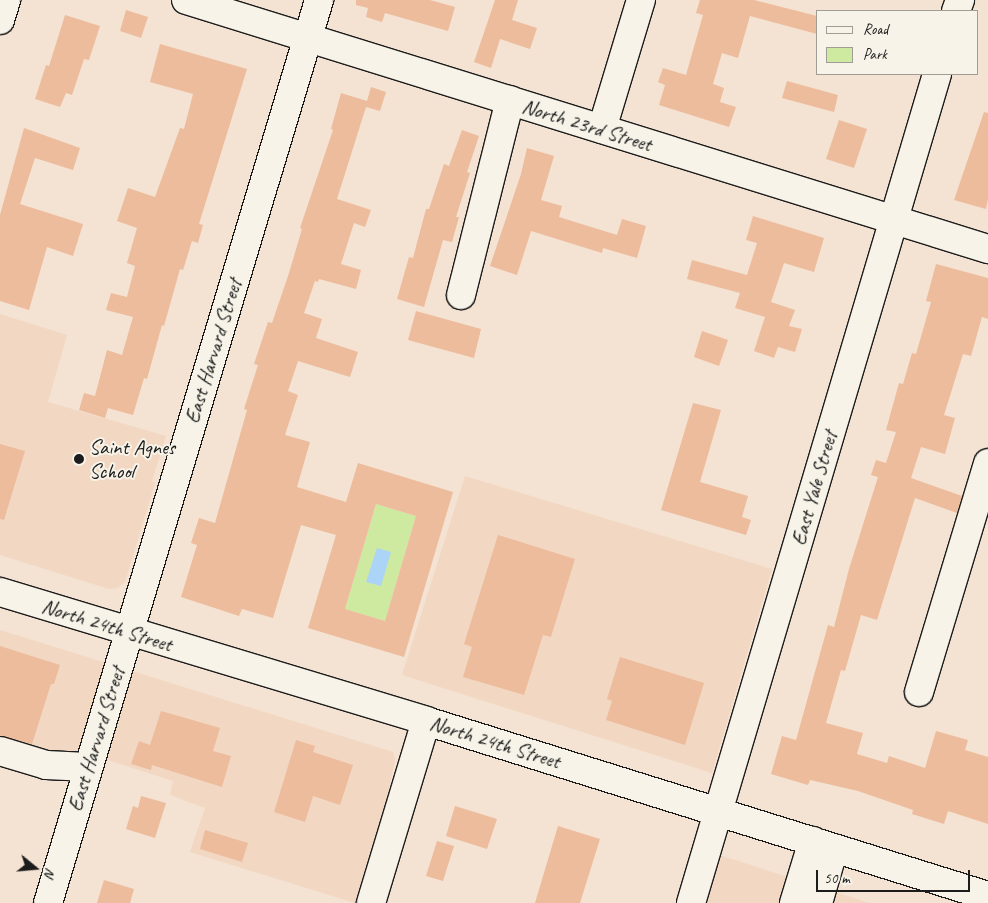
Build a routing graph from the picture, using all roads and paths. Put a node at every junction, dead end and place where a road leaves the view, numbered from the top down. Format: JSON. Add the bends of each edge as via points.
{"nodes":[{"id":1,"x":6,"y":0,"type":"edge"},
{"id":2,"x":186,"y":0,"type":"edge"},
{"id":3,"x":319,"y":0,"type":"edge"},
{"id":4,"x":641,"y":0,"type":"edge"},
{"id":5,"x":0,"y":20,"type":"edge"},
{"id":6,"x":308,"y":37,"type":"junction"},
{"id":7,"x":937,"y":75,"type":"edge"},
{"id":8,"x":510,"y":100,"type":"junction"},
{"id":9,"x":602,"y":129,"type":"junction"},
{"id":10,"x":893,"y":220,"type":"junction"},
{"id":11,"x":988,"y":249,"type":"edge"},
{"id":12,"x":461,"y":295,"type":"dead end"},
{"id":13,"x":988,"y":463,"type":"edge"},
{"id":14,"x":0,"y":592,"type":"edge"},
{"id":15,"x":128,"y":632,"type":"junction"},
{"id":16,"x":919,"y":692,"type":"dead end"},
{"id":17,"x":426,"y":720,"type":"junction"},
{"id":18,"x":0,"y":750,"type":"edge"},
{"id":19,"x":88,"y":768,"type":"junction"},
{"id":20,"x":718,"y":812,"type":"junction"},
{"id":21,"x":824,"y":844,"type":"junction"},
{"id":22,"x":988,"y":896,"type":"edge"},
{"id":23,"x":48,"y":903,"type":"edge"},
{"id":24,"x":371,"y":903,"type":"edge"},
{"id":25,"x":691,"y":903,"type":"edge"},
{"id":26,"x":794,"y":903,"type":"edge"},
{"id":27,"x":818,"y":903,"type":"edge"}],
"edges":[{"from":1,"to":5,"type":"street"},
{"from":2,"to":6,"type":"street","name":"North 23rd Street"},
{"from":3,"to":6,"type":"street","name":"East Harvard Street"},
{"from":4,"to":9,"type":"street"},
{"from":6,"to":8,"type":"street","name":"North 23rd Street"},
{"from":6,"to":15,"type":"street","name":"East Harvard Street"},
{"from":7,"to":10,"type":"street","name":"East Yale Street"},
{"from":8,"to":9,"type":"street","name":"North 23rd Street"},
{"from":8,"to":12,"type":"street"},
{"from":9,"to":10,"type":"street","name":"North 23rd Street"},
{"from":10,"to":11,"type":"street","name":"North 23rd Street"},
{"from":10,"to":20,"type":"street","name":"East Yale Street"},
{"from":13,"to":16,"type":"street"},
{"from":14,"to":15,"type":"street","name":"North 24th Street"},
{"from":15,"to":17,"type":"street","name":"North 24th Street"},
{"from":15,"to":19,"type":"street","name":"East Harvard Street"},
{"from":17,"to":20,"type":"street","name":"North 24th Street"},
{"from":17,"to":24,"type":"street"},
{"from":18,"to":19,"type":"street","via":[[46,765]]},
{"from":19,"to":23,"type":"street","name":"East Harvard Street"},
{"from":20,"to":21,"type":"street","name":"North 24th Street"},
{"from":20,"to":25,"type":"street","name":"East Yale Street"},
{"from":21,"to":22,"type":"street","name":"North 24th Street"},
{"from":21,"to":26,"type":"street"},
{"from":21,"to":27,"type":"street"}]}
